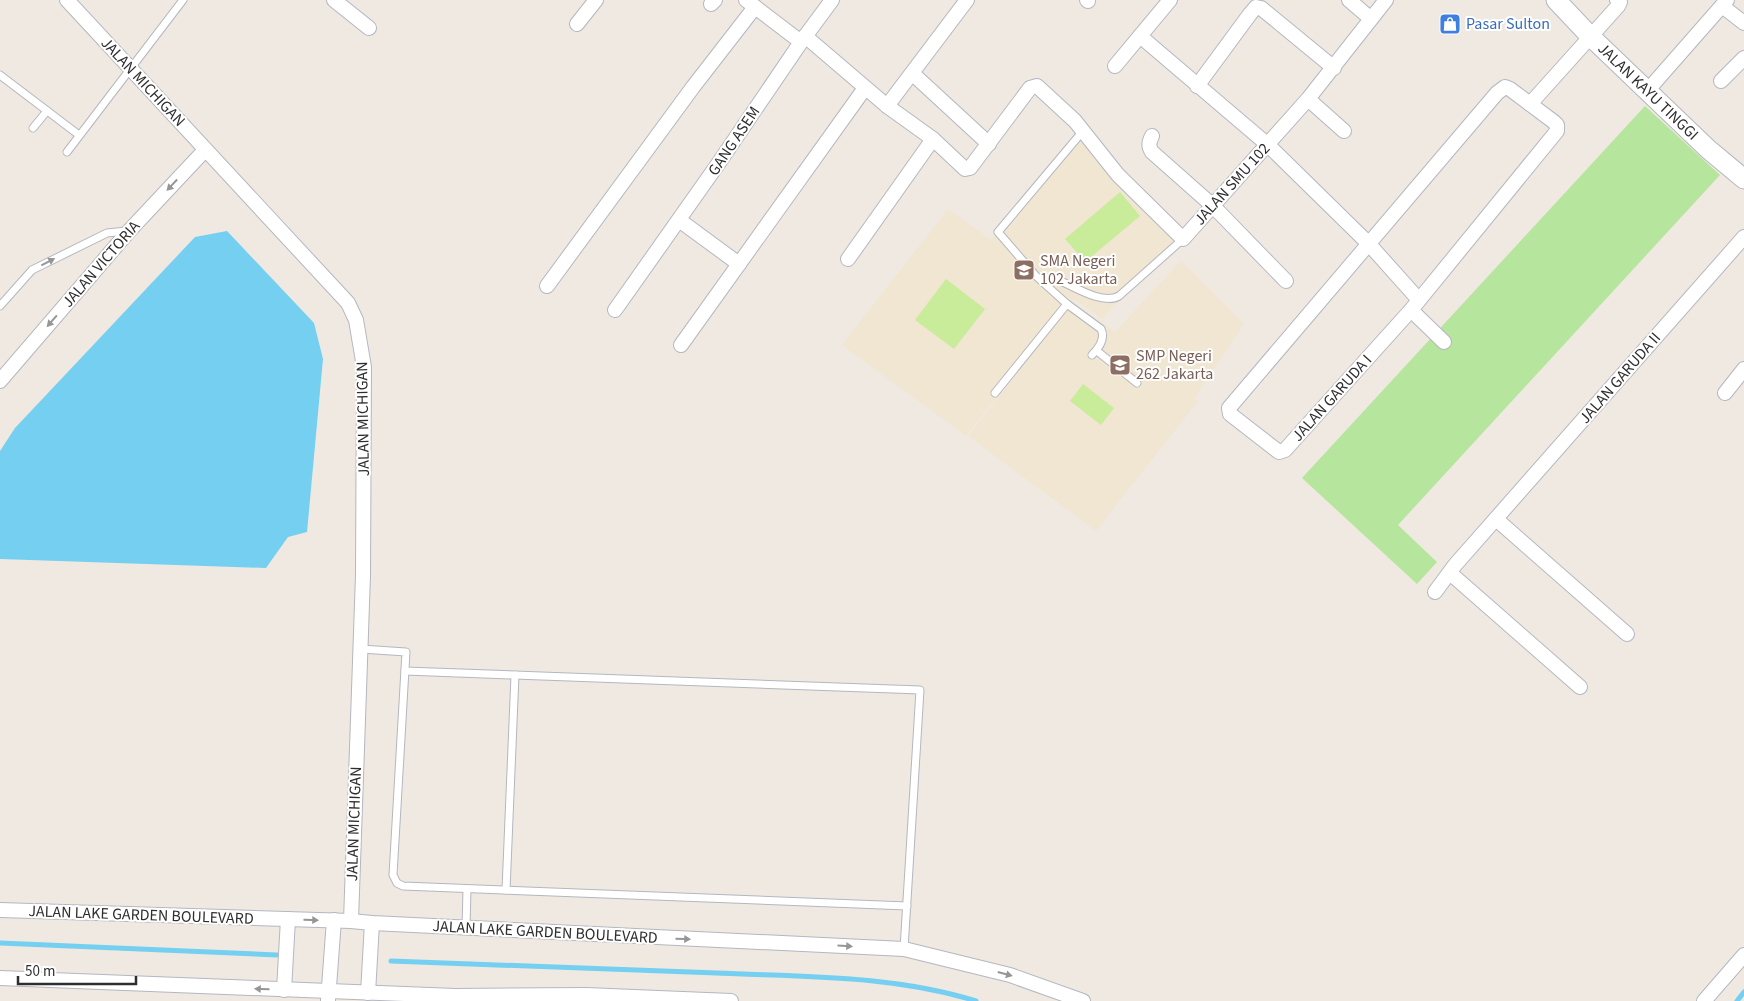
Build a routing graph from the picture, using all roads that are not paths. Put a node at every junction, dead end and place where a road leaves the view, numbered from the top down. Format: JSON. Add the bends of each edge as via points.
{"nodes":[{"id":1,"x":67,"y":0,"type":"edge"},
{"id":2,"x":183,"y":0,"type":"edge"},
{"id":3,"x":334,"y":0,"type":"edge"},
{"id":4,"x":596,"y":0,"type":"edge"},
{"id":5,"x":832,"y":0,"type":"edge"},
{"id":6,"x":967,"y":0,"type":"edge"},
{"id":7,"x":1170,"y":0,"type":"edge"},
{"id":8,"x":1349,"y":0,"type":"edge"},
{"id":9,"x":1386,"y":0,"type":"edge"},
{"id":10,"x":1556,"y":0,"type":"edge"},
{"id":11,"x":1617,"y":0,"type":"edge"},
{"id":12,"x":749,"y":2,"type":"edge"},
{"id":13,"x":1724,"y":3,"type":"edge"},
{"id":14,"x":1371,"y":19,"type":"junction"},
{"id":15,"x":1744,"y":22,"type":"edge"},
{"id":16,"x":576,"y":24,"type":"dead end"},
{"id":17,"x":369,"y":28,"type":"dead end"},
{"id":18,"x":1140,"y":36,"type":"junction"},
{"id":19,"x":1590,"y":36,"type":"junction"},
{"id":20,"x":803,"y":39,"type":"junction"},
{"id":21,"x":1744,"y":58,"type":"edge"},
{"id":22,"x":1115,"y":66,"type":"dead end"},
{"id":23,"x":1334,"y":68,"type":"junction"},
{"id":24,"x":130,"y":69,"type":"junction"},
{"id":25,"x":913,"y":74,"type":"junction"},
{"id":26,"x":0,"y":75,"type":"edge"},
{"id":27,"x":1721,"y":81,"type":"dead end"},
{"id":28,"x":1197,"y":86,"type":"junction"},
{"id":29,"x":865,"y":88,"type":"junction"},
{"id":30,"x":1648,"y":90,"type":"junction"},
{"id":31,"x":1308,"y":99,"type":"junction"},
{"id":32,"x":1530,"y":104,"type":"junction"},
{"id":33,"x":887,"y":106,"type":"junction"},
{"id":34,"x":47,"y":111,"type":"junction"},
{"id":35,"x":34,"y":128,"type":"dead end"},
{"id":36,"x":1083,"y":131,"type":"junction"},
{"id":37,"x":1344,"y":131,"type":"dead end"},
{"id":38,"x":80,"y":136,"type":"junction"},
{"id":39,"x":1152,"y":136,"type":"dead end"},
{"id":40,"x":933,"y":139,"type":"junction"},
{"id":41,"x":989,"y":144,"type":"junction"},
{"id":42,"x":1268,"y":145,"type":"junction"},
{"id":43,"x":205,"y":150,"type":"junction"},
{"id":44,"x":67,"y":152,"type":"dead end"},
{"id":45,"x":1744,"y":179,"type":"edge"},
{"id":46,"x":1213,"y":206,"type":"junction"},
{"id":47,"x":679,"y":220,"type":"junction"},
{"id":48,"x":129,"y":231,"type":"junction"},
{"id":49,"x":1744,"y":237,"type":"edge"},
{"id":50,"x":1184,"y":239,"type":"junction"},
{"id":51,"x":1368,"y":244,"type":"junction"},
{"id":52,"x":848,"y":259,"type":"dead end"},
{"id":53,"x":739,"y":264,"type":"junction"},
{"id":54,"x":1286,"y":281,"type":"dead end"},
{"id":55,"x":1044,"y":283,"type":"junction"},
{"id":56,"x":547,"y":286,"type":"dead end"},
{"id":57,"x":1067,"y":304,"type":"junction"},
{"id":58,"x":1415,"y":305,"type":"junction"},
{"id":59,"x":0,"y":306,"type":"edge"},
{"id":60,"x":615,"y":310,"type":"dead end"},
{"id":61,"x":1444,"y":342,"type":"dead end"},
{"id":62,"x":681,"y":345,"type":"dead end"},
{"id":63,"x":1744,"y":369,"type":"edge"},
{"id":64,"x":0,"y":382,"type":"edge"},
{"id":65,"x":1137,"y":383,"type":"dead end"},
{"id":66,"x":995,"y":393,"type":"dead end"},
{"id":67,"x":1725,"y":393,"type":"dead end"},
{"id":68,"x":1496,"y":520,"type":"junction"},
{"id":69,"x":1450,"y":573,"type":"junction"},
{"id":70,"x":1435,"y":592,"type":"dead end"},
{"id":71,"x":1627,"y":634,"type":"dead end"},
{"id":72,"x":360,"y":649,"type":"junction"},
{"id":73,"x":405,"y":671,"type":"junction"},
{"id":74,"x":515,"y":675,"type":"junction"},
{"id":75,"x":1580,"y":687,"type":"dead end"},
{"id":76,"x":467,"y":889,"type":"junction"},
{"id":77,"x":506,"y":890,"type":"junction"},
{"id":78,"x":907,"y":906,"type":"junction"},
{"id":79,"x":0,"y":910,"type":"edge"},
{"id":80,"x":288,"y":919,"type":"junction"},
{"id":81,"x":334,"y":920,"type":"junction"},
{"id":82,"x":350,"y":921,"type":"junction"},
{"id":83,"x":372,"y":924,"type":"junction"},
{"id":84,"x":466,"y":928,"type":"junction"},
{"id":85,"x":904,"y":949,"type":"junction"},
{"id":86,"x":1744,"y":955,"type":"edge"},
{"id":87,"x":0,"y":978,"type":"edge"},
{"id":88,"x":284,"y":990,"type":"junction"},
{"id":89,"x":368,"y":993,"type":"junction"},
{"id":90,"x":328,"y":997,"type":"edge"},
{"id":91,"x":585,"y":998,"type":"edge"},
{"id":92,"x":731,"y":1001,"type":"edge"},
{"id":93,"x":1083,"y":1001,"type":"edge"},
{"id":94,"x":1704,"y":1001,"type":"edge"}],
"edges":[{"from":1,"to":24,"type":"street","name":"JALAN MICHIGAN"},
{"from":2,"to":24,"type":"lane"},
{"from":3,"to":17,"type":"street"},
{"from":4,"to":16,"type":"street"},
{"from":5,"to":20,"type":"street","name":"GANG ASEM"},
{"from":6,"to":25,"type":"street"},
{"from":7,"to":18,"type":"street"},
{"from":8,"to":14,"type":"street"},
{"from":9,"to":14,"type":"street","name":"JALAN SMU 102"},
{"from":10,"to":19,"type":"street","name":"JALAN KAYU TINGGI"},
{"from":11,"to":19,"type":"street","via":[[1620,2],[1618,6]]},
{"from":12,"to":20,"type":"street"},
{"from":12,"to":56,"type":"street","via":[[693,87]]},
{"from":13,"to":15,"type":"street"},
{"from":13,"to":30,"type":"street"},
{"from":14,"to":23,"type":"street","name":"JALAN SMU 102"},
{"from":18,"to":22,"type":"street"},
{"from":18,"to":28,"type":"street"},
{"from":19,"to":30,"type":"street","name":"JALAN KAYU TINGGI"},
{"from":19,"to":32,"type":"street"},
{"from":20,"to":29,"type":"street"},
{"from":20,"to":47,"type":"street","name":"GANG ASEM"},
{"from":21,"to":27,"type":"street"},
{"from":23,"to":28,"type":"street","via":[[1261,8],[1256,8]]},
{"from":23,"to":31,"type":"street","name":"JALAN SMU 102"},
{"from":24,"to":38,"type":"lane"},
{"from":24,"to":43,"type":"street","name":"JALAN MICHIGAN"},
{"from":25,"to":33,"type":"street"},
{"from":25,"to":41,"type":"street"},
{"from":26,"to":34,"type":"lane"},
{"from":28,"to":42,"type":"street"},
{"from":29,"to":33,"type":"street"},
{"from":29,"to":53,"type":"street"},
{"from":30,"to":45,"type":"street","name":"JALAN KAYU TINGGI"},
{"from":31,"to":37,"type":"street"},
{"from":31,"to":42,"type":"street","name":"JALAN SMU 102"},
{"from":32,"to":51,"type":"street","name":"JALAN GARUDA I","via":[[1510,89],[1501,89]]},
{"from":32,"to":58,"type":"street","name":"JALAN GARUDA I","via":[[1554,122],[1557,130]]},
{"from":33,"to":40,"type":"street"},
{"from":34,"to":35,"type":"lane"},
{"from":34,"to":38,"type":"lane"},
{"from":36,"to":41,"type":"street","via":[[1042,90],[1033,86]]},
{"from":36,"to":50,"type":"street","via":[[1118,175]]},
{"from":36,"to":55,"type":"lane","via":[[998,231]]},
{"from":38,"to":44,"type":"lane"},
{"from":39,"to":46,"type":"street","via":[[1149,147],[1152,152]]},
{"from":40,"to":41,"type":"street","via":[[965,169],[970,168]]},
{"from":40,"to":52,"type":"street"},
{"from":42,"to":46,"type":"street","name":"JALAN SMU 102"},
{"from":42,"to":51,"type":"street"},
{"from":43,"to":48,"type":"street","name":"JALAN VICTORIA","one_way":true},
{"from":43,"to":72,"type":"street","name":"JALAN MICHIGAN","via":[[348,303],[356,320],[364,367]]},
{"from":46,"to":50,"type":"street","name":"JALAN SMU 102"},
{"from":46,"to":54,"type":"street"},
{"from":47,"to":53,"type":"street"},
{"from":47,"to":60,"type":"street","name":"GANG ASEM"},
{"from":59,"to":48,"type":"lane","one_way":true,"via":[[32,270],[107,233]]},
{"from":48,"to":64,"type":"street","name":"JALAN VICTORIA","one_way":true},
{"from":49,"to":68,"type":"street","name":"JALAN GARUDA II"},
{"from":50,"to":55,"type":"lane","name":"JALAN SMU 102","via":[[1113,298],[1097,296],[1054,278]]},
{"from":51,"to":58,"type":"street"},
{"from":51,"to":58,"type":"street","name":"JALAN GARUDA I","via":[[1232,404],[1228,411],[1230,414],[1282,453]]},
{"from":53,"to":62,"type":"street"},
{"from":55,"to":57,"type":"lane"},
{"from":57,"to":65,"type":"lane","via":[[1097,325],[1104,334],[1094,353]]},
{"from":57,"to":66,"type":"lane"},
{"from":58,"to":61,"type":"street"},
{"from":63,"to":67,"type":"street"},
{"from":68,"to":69,"type":"street","name":"JALAN GARUDA II"},
{"from":68,"to":71,"type":"street"},
{"from":69,"to":70,"type":"street","name":"JALAN GARUDA II"},
{"from":69,"to":75,"type":"street"},
{"from":72,"to":73,"type":"lane","via":[[406,652]]},
{"from":72,"to":82,"type":"street","name":"JALAN MICHIGAN"},
{"from":73,"to":74,"type":"lane"},
{"from":73,"to":76,"type":"lane","via":[[393,875],[403,886]]},
{"from":74,"to":77,"type":"lane"},
{"from":74,"to":78,"type":"lane","via":[[920,690]]},
{"from":76,"to":77,"type":"lane"},
{"from":76,"to":84,"type":"lane"},
{"from":77,"to":78,"type":"lane"},
{"from":78,"to":85,"type":"lane"},
{"from":79,"to":80,"type":"street","name":"JALAN LAKE GARDEN BOULEVARD"},
{"from":80,"to":81,"type":"street","name":"JALAN LAKE GARDEN BOULEVARD","one_way":true},
{"from":80,"to":88,"type":"street"},
{"from":81,"to":82,"type":"street","name":"JALAN LAKE GARDEN BOULEVARD"},
{"from":81,"to":90,"type":"street"},
{"from":82,"to":83,"type":"street","name":"JALAN LAKE GARDEN BOULEVARD"},
{"from":83,"to":84,"type":"street","name":"JALAN LAKE GARDEN BOULEVARD"},
{"from":83,"to":89,"type":"street"},
{"from":84,"to":85,"type":"street","name":"JALAN LAKE GARDEN BOULEVARD","one_way":true},
{"from":85,"to":93,"type":"street","name":"JALAN LAKE GARDEN BOULEVARD","one_way":true,"via":[[1010,975]]},
{"from":86,"to":94,"type":"street"},
{"from":88,"to":87,"type":"street","one_way":true},
{"from":88,"to":90,"type":"street"},
{"from":89,"to":90,"type":"street"},
{"from":89,"to":91,"type":"street"},
{"from":91,"to":92,"type":"street"}]}
